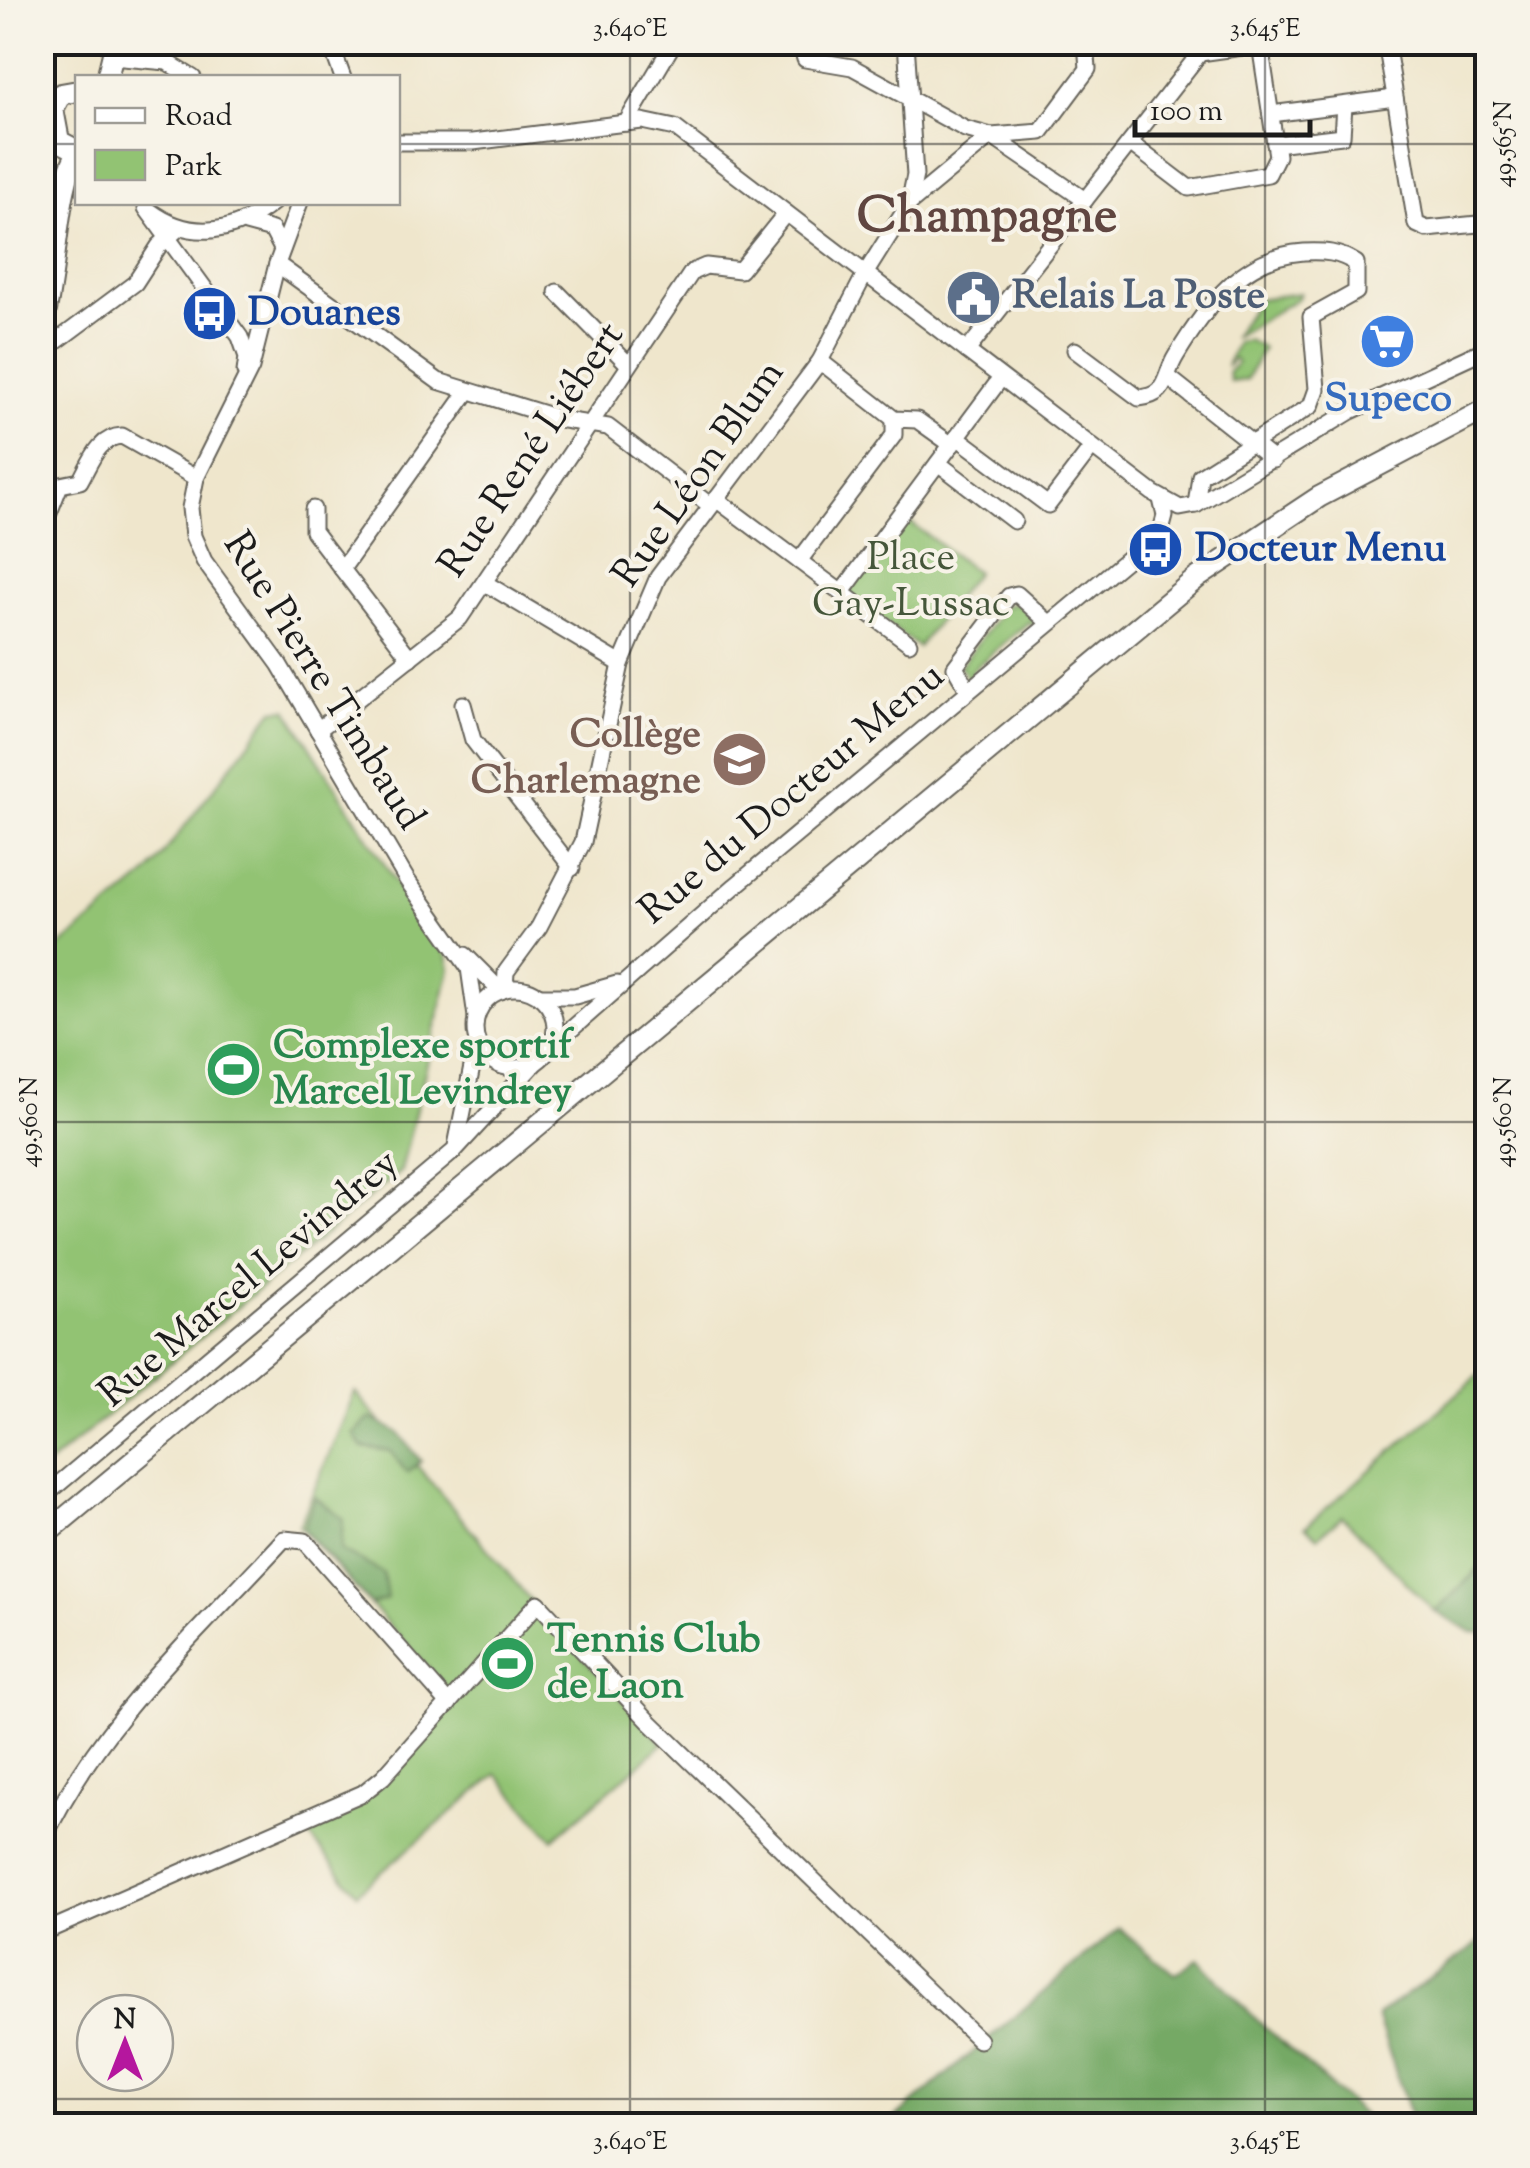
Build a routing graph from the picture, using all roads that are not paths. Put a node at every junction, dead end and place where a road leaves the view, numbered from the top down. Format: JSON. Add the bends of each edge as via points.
{"nodes":[{"id":1,"x":330,"y":42,"type":"edge"},
{"id":2,"x":674,"y":42,"type":"edge"},
{"id":3,"x":800,"y":42,"type":"edge"},
{"id":4,"x":906,"y":42,"type":"edge"},
{"id":5,"x":1086,"y":42,"type":"edge"},
{"id":6,"x":1386,"y":42,"type":"edge"},
{"id":7,"x":1265,"y":43,"type":"edge"},
{"id":8,"x":1200,"y":48,"type":"edge"},
{"id":9,"x":112,"y":59,"type":"edge"},
{"id":10,"x":42,"y":74,"type":"edge"},
{"id":11,"x":188,"y":75,"type":"edge"},
{"id":12,"x":342,"y":75,"type":"edge"},
{"id":13,"x":75,"y":90,"type":"edge"},
{"id":14,"x":1395,"y":98,"type":"junction"},
{"id":15,"x":908,"y":100,"type":"junction"},
{"id":16,"x":1344,"y":105,"type":"junction"},
{"id":17,"x":53,"y":109,"type":"junction"},
{"id":18,"x":1270,"y":114,"type":"junction"},
{"id":19,"x":626,"y":122,"type":"junction"},
{"id":20,"x":991,"y":136,"type":"junction"},
{"id":21,"x":400,"y":142,"type":"edge"},
{"id":22,"x":1130,"y":143,"type":"junction"},
{"id":23,"x":1275,"y":144,"type":"junction"},
{"id":24,"x":72,"y":148,"type":"edge"},
{"id":25,"x":1086,"y":200,"type":"junction"},
{"id":26,"x":909,"y":204,"type":"junction"},
{"id":27,"x":144,"y":205,"type":"edge"},
{"id":28,"x":270,"y":205,"type":"edge"},
{"id":29,"x":299,"y":205,"type":"edge"},
{"id":30,"x":786,"y":213,"type":"junction"},
{"id":31,"x":246,"y":223,"type":"junction"},
{"id":32,"x":1488,"y":223,"type":"edge"},
{"id":33,"x":180,"y":227,"type":"junction"},
{"id":34,"x":166,"y":239,"type":"junction"},
{"id":35,"x":280,"y":257,"type":"junction"},
{"id":36,"x":865,"y":274,"type":"junction"},
{"id":37,"x":557,"y":292,"type":"dead end"},
{"id":38,"x":266,"y":309,"type":"junction"},
{"id":39,"x":222,"y":310,"type":"junction"},
{"id":40,"x":50,"y":334,"type":"edge"},
{"id":41,"x":1488,"y":348,"type":"edge"},
{"id":42,"x":1075,"y":350,"type":"dead end"},
{"id":43,"x":967,"y":352,"type":"junction"},
{"id":44,"x":820,"y":362,"type":"junction"},
{"id":45,"x":629,"y":365,"type":"junction"},
{"id":46,"x":1168,"y":377,"type":"junction"},
{"id":47,"x":1002,"y":378,"type":"junction"},
{"id":48,"x":242,"y":381,"type":"junction"},
{"id":49,"x":467,"y":393,"type":"junction"},
{"id":50,"x":1488,"y":408,"type":"edge"},
{"id":51,"x":894,"y":418,"type":"junction"},
{"id":52,"x":592,"y":424,"type":"junction"},
{"id":53,"x":955,"y":441,"type":"junction"},
{"id":54,"x":1252,"y":443,"type":"junction"},
{"id":55,"x":1092,"y":447,"type":"junction"},
{"id":56,"x":1273,"y":460,"type":"junction"},
{"id":57,"x":938,"y":462,"type":"junction"},
{"id":58,"x":196,"y":478,"type":"junction"},
{"id":59,"x":1161,"y":499,"type":"junction"},
{"id":60,"x":713,"y":502,"type":"junction"},
{"id":61,"x":1196,"y":505,"type":"junction"},
{"id":62,"x":313,"y":510,"type":"dead end"},
{"id":63,"x":49,"y":513,"type":"dead end"},
{"id":64,"x":1014,"y":521,"type":"dead end"},
{"id":65,"x":799,"y":561,"type":"junction"},
{"id":66,"x":342,"y":569,"type":"junction"},
{"id":67,"x":485,"y":583,"type":"junction"},
{"id":68,"x":842,"y":592,"type":"junction"},
{"id":69,"x":1049,"y":623,"type":"junction"},
{"id":70,"x":909,"y":643,"type":"dead end"},
{"id":71,"x":410,"y":658,"type":"junction"},
{"id":72,"x":621,"y":664,"type":"junction"},
{"id":73,"x":968,"y":690,"type":"junction"},
{"id":74,"x":463,"y":704,"type":"dead end"},
{"id":75,"x":318,"y":730,"type":"junction"},
{"id":76,"x":572,"y":868,"type":"junction"},
{"id":77,"x":524,"y":949,"type":"junction"},
{"id":78,"x":458,"y":950,"type":"junction"},
{"id":79,"x":478,"y":965,"type":"junction"},
{"id":80,"x":621,"y":984,"type":"junction"},
{"id":81,"x":503,"y":990,"type":"junction"},
{"id":82,"x":536,"y":994,"type":"junction"},
{"id":83,"x":476,"y":1017,"type":"junction"},
{"id":84,"x":477,"y":1042,"type":"junction"},
{"id":85,"x":550,"y":1047,"type":"junction"},
{"id":86,"x":536,"y":1062,"type":"junction"},
{"id":87,"x":454,"y":1152,"type":"junction"},
{"id":88,"x":42,"y":1498,"type":"edge"},
{"id":89,"x":42,"y":1537,"type":"edge"},
{"id":90,"x":448,"y":1704,"type":"junction"},
{"id":91,"x":42,"y":1843,"type":"edge"},
{"id":92,"x":42,"y":1933,"type":"edge"},
{"id":93,"x":979,"y":2040,"type":"dead end"}],
"edges":[{"from":1,"to":12,"type":"street"},
{"from":2,"to":19,"type":"street"},
{"from":3,"to":15,"type":"street","via":[[805,59],[852,67]]},
{"from":4,"to":15,"type":"street","name":"Rue Léon Blum"},
{"from":5,"to":20,"type":"street","via":[[1088,69],[1041,132]]},
{"from":6,"to":14,"type":"street"},
{"from":7,"to":8,"type":"street"},
{"from":7,"to":18,"type":"street"},
{"from":8,"to":22,"type":"street"},
{"from":9,"to":11,"type":"street","via":[[167,62]]},
{"from":10,"to":17,"type":"street"},
{"from":13,"to":17,"type":"main road","via":[[61,94]]},
{"from":14,"to":16,"type":"street"},
{"from":14,"to":32,"type":"street","via":[[1416,224],[1427,230]]},
{"from":15,"to":20,"type":"street"},
{"from":15,"to":26,"type":"street","name":"Rue Léon Blum","via":[[915,175]]},
{"from":16,"to":18,"type":"street"},
{"from":16,"to":23,"type":"street","via":[[1342,136]]},
{"from":17,"to":24,"type":"main road"},
{"from":18,"to":23,"type":"street"},
{"from":19,"to":21,"type":"street","via":[[489,141]]},
{"from":19,"to":30,"type":"street","via":[[674,128]]},
{"from":20,"to":25,"type":"street"},
{"from":20,"to":26,"type":"street"},
{"from":22,"to":23,"type":"street","via":[[1195,188],[1268,174],[1275,168]]},
{"from":22,"to":25,"type":"street"},
{"from":24,"to":40,"type":"main road"},
{"from":25,"to":43,"type":"street"},
{"from":26,"to":36,"type":"street","name":"Rue Léon Blum"},
{"from":27,"to":33,"type":"street"},
{"from":27,"to":34,"type":"street"},
{"from":28,"to":31,"type":"street"},
{"from":29,"to":35,"type":"street","name":"Rue Pierre Timbaud"},
{"from":30,"to":36,"type":"street"},
{"from":30,"to":45,"type":"street","name":"Rue René Liébert","via":[[743,267],[692,272]]},
{"from":31,"to":33,"type":"street","via":[[204,232]]},
{"from":31,"to":35,"type":"street","via":[[272,230]]},
{"from":33,"to":34,"type":"street"},
{"from":34,"to":39,"type":"street"},
{"from":34,"to":40,"type":"street","via":[[134,283]]},
{"from":35,"to":38,"type":"street","name":"Rue Pierre Timbaud"},
{"from":35,"to":49,"type":"street","via":[[438,381]]},
{"from":36,"to":43,"type":"street"},
{"from":36,"to":44,"type":"street","name":"Rue Léon Blum"},
{"from":37,"to":45,"type":"street"},
{"from":38,"to":39,"type":"street","via":[[245,324]]},
{"from":38,"to":48,"type":"street","name":"Rue Pierre Timbaud","via":[[258,349]]},
{"from":39,"to":48,"type":"street","via":[[245,348]]},
{"from":41,"to":56,"type":"street","via":[[1351,410]]},
{"from":42,"to":46,"type":"street","via":[[1139,398],[1163,390]]},
{"from":43,"to":47,"type":"street"},
{"from":44,"to":51,"type":"street"},
{"from":44,"to":60,"type":"street","name":"Rue Léon Blum"},
{"from":45,"to":52,"type":"street","name":"Rue René Liébert"},
{"from":46,"to":54,"type":"street"},
{"from":46,"to":54,"type":"street","via":[[1174,358],[1241,271],[1277,254],[1337,253],[1356,263],[1356,292],[1311,317],[1318,388],[1311,406]]},
{"from":47,"to":53,"type":"street"},
{"from":47,"to":55,"type":"street"},
{"from":48,"to":58,"type":"street","name":"Rue Pierre Timbaud"},
{"from":49,"to":52,"type":"street"},
{"from":49,"to":66,"type":"street"},
{"from":50,"to":89,"type":"main road","via":[[1319,497],[1196,578]]},
{"from":51,"to":53,"type":"street","via":[[918,420]]},
{"from":51,"to":65,"type":"street","via":[[894,434]]},
{"from":52,"to":60,"type":"street","via":[[622,434]]},
{"from":52,"to":67,"type":"street","name":"Rue René Liébert"},
{"from":53,"to":55,"type":"street","via":[[1048,505]]},
{"from":53,"to":57,"type":"street"},
{"from":54,"to":56,"type":"street"},
{"from":54,"to":61,"type":"street","via":[[1200,476]]},
{"from":55,"to":59,"type":"street"},
{"from":56,"to":61,"type":"street"},
{"from":57,"to":64,"type":"street"},
{"from":57,"to":68,"type":"street"},
{"from":58,"to":63,"type":"street","via":[[111,436],[80,481],[60,485]]},
{"from":58,"to":75,"type":"street","name":"Rue Pierre Timbaud","via":[[190,508],[198,549]]},
{"from":59,"to":61,"type":"street","via":[[1180,508]]},
{"from":59,"to":69,"type":"street","name":"Rue du Docteur Menu","via":[[1161,531]]},
{"from":60,"to":65,"type":"street"},
{"from":60,"to":72,"type":"street","name":"Rue Léon Blum","via":[[658,577]]},
{"from":62,"to":66,"type":"street","via":[[313,531]]},
{"from":65,"to":68,"type":"street"},
{"from":66,"to":71,"type":"street"},
{"from":67,"to":71,"type":"street","name":"Rue René Liébert","via":[[449,629]]},
{"from":67,"to":72,"type":"street"},
{"from":68,"to":70,"type":"street"},
{"from":69,"to":73,"type":"street","name":"Rue du Docteur Menu"},
{"from":69,"to":73,"type":"street","via":[[1017,594],[1009,596],[955,667]]},
{"from":71,"to":75,"type":"street","name":"Rue René Liébert"},
{"from":72,"to":76,"type":"street","name":"Rue Léon Blum"},
{"from":73,"to":80,"type":"street","name":"Rue du Docteur Menu"},
{"from":74,"to":76,"type":"street","via":[[472,740]]},
{"from":75,"to":78,"type":"street","name":"Rue Pierre Timbaud","via":[[407,880]]},
{"from":76,"to":77,"type":"street","name":"Rue Léon Blum"},
{"from":77,"to":79,"type":"street","via":[[505,966]]},
{"from":77,"to":81,"type":"street","name":"Rue Léon Blum","via":[[506,972]]},
{"from":77,"to":82,"type":"street","via":[[523,976]]},
{"from":78,"to":79,"type":"street","name":"Rue Pierre Timbaud"},
{"from":78,"to":83,"type":"street","name":"Rue Pierre Timbaud","via":[[473,982]]},
{"from":79,"to":81,"type":"street","name":"Rue Pierre Timbaud"},
{"from":80,"to":82,"type":"street","name":"Rue du Docteur Menu","via":[[576,996]]},
{"from":80,"to":85,"type":"street","name":"Rue du Docteur Menu"},
{"from":81,"to":82,"type":"street"},
{"from":81,"to":83,"type":"street"},
{"from":82,"to":85,"type":"street","via":[[555,1025]]},
{"from":83,"to":84,"type":"street"},
{"from":84,"to":86,"type":"street","via":[[502,1066]]},
{"from":84,"to":87,"type":"street","name":"Rue Marcel Levindrey"},
{"from":85,"to":86,"type":"street"},
{"from":86,"to":87,"type":"street","name":"Rue Marcel Levindrey"},
{"from":87,"to":88,"type":"street","name":"Rue Marcel Levindrey"},
{"from":90,"to":91,"type":"street","via":[[306,1541],[284,1539],[111,1728],[77,1774]]},
{"from":90,"to":92,"type":"street","via":[[363,1793]]},
{"from":90,"to":93,"type":"street","via":[[538,1603],[649,1722]]}]}
